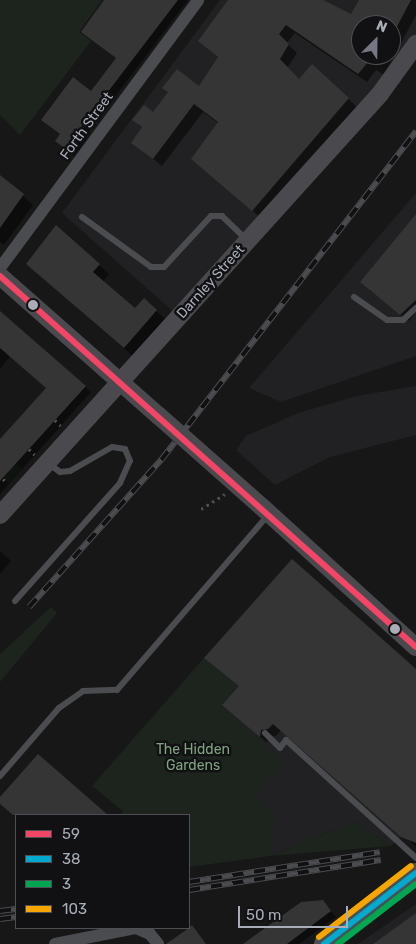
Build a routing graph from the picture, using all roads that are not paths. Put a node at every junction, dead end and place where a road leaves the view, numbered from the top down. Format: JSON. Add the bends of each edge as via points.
{"nodes":[{"id":1,"x":198,"y":0,"type":"edge"},
{"id":2,"x":416,"y":44,"type":"edge"},
{"id":3,"x":82,"y":217,"type":"dead end"},
{"id":4,"x":248,"y":241,"type":"junction"},
{"id":5,"x":0,"y":268,"type":"edge"},
{"id":6,"x":0,"y":276,"type":"edge"},
{"id":7,"x":354,"y":297,"type":"dead end"},
{"id":8,"x":416,"y":308,"type":"edge"},
{"id":9,"x":121,"y":382,"type":"junction"},
{"id":10,"x":42,"y":460,"type":"junction"},
{"id":11,"x":266,"y":511,"type":"junction"},
{"id":12,"x":0,"y":516,"type":"edge"},
{"id":13,"x":16,"y":601,"type":"dead end"},
{"id":14,"x":416,"y":647,"type":"edge"},
{"id":15,"x":265,"y":733,"type":"dead end"},
{"id":16,"x":0,"y":776,"type":"edge"},
{"id":17,"x":416,"y":858,"type":"edge"},
{"id":18,"x":416,"y":873,"type":"edge"},
{"id":19,"x":131,"y":929,"type":"edge"},
{"id":20,"x":138,"y":929,"type":"edge"},
{"id":21,"x":55,"y":944,"type":"edge"},
{"id":22,"x":158,"y":944,"type":"edge"},
{"id":23,"x":324,"y":944,"type":"edge"}],
"edges":[{"from":1,"to":5,"type":"street","name":"Forth Street"},
{"from":2,"to":4,"type":"street","name":"Darnley Street","via":[[380,94]]},
{"from":3,"to":4,"type":"lane","via":[[151,267],[164,267],[211,216],[222,216]]},
{"from":4,"to":9,"type":"street","name":"Darnley Street"},
{"from":6,"to":9,"type":"street"},
{"from":7,"to":8,"type":"lane","via":[[387,320],[402,320]]},
{"from":9,"to":10,"type":"street","name":"Darnley Street"},
{"from":9,"to":11,"type":"street","bridge":true},
{"from":10,"to":12,"type":"street","name":"Darnley Street"},
{"from":10,"to":13,"type":"lane","via":[[60,472],[70,471],[112,447],[125,449],[130,461],[120,483]]},
{"from":11,"to":14,"type":"street"},
{"from":11,"to":16,"type":"lane","via":[[116,690],[83,691],[59,708]]},
{"from":15,"to":17,"type":"lane","via":[[280,748],[286,740]]},
{"from":18,"to":23,"type":"main road"},
{"from":19,"to":21,"type":"street"},
{"from":20,"to":22,"type":"street","via":[[150,934]]}]}
